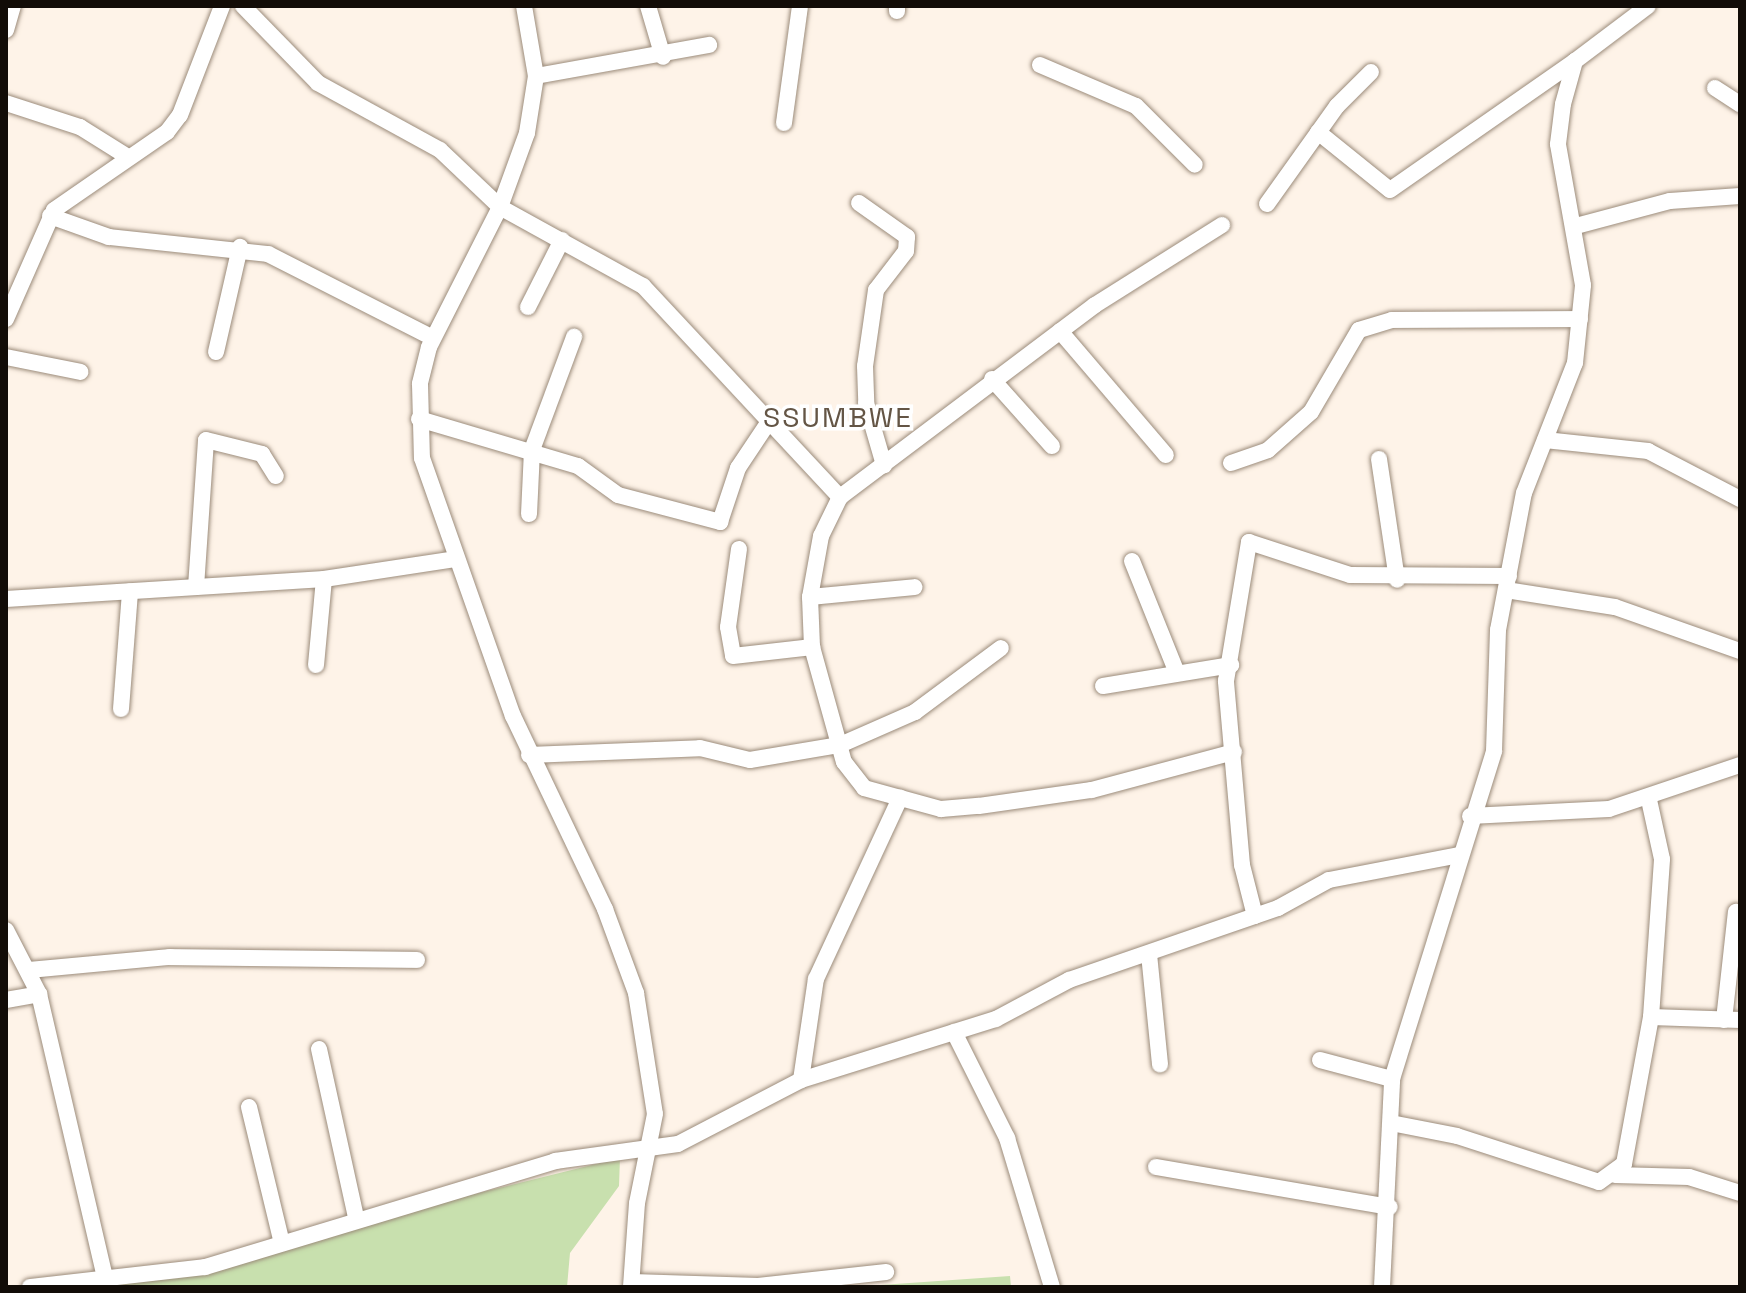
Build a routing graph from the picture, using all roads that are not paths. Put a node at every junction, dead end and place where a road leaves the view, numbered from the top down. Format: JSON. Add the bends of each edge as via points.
{"nodes":[{"id":1,"x":13,"y":6,"type":"edge"},
{"id":2,"x":222,"y":6,"type":"edge"},
{"id":3,"x":243,"y":6,"type":"edge"},
{"id":4,"x":524,"y":6,"type":"edge"},
{"id":5,"x":648,"y":6,"type":"edge"},
{"id":6,"x":800,"y":6,"type":"edge"},
{"id":7,"x":1644,"y":8,"type":"edge"},
{"id":8,"x":6,"y":30,"type":"edge"},
{"id":9,"x":709,"y":45,"type":"dead end"},
{"id":10,"x":663,"y":57,"type":"junction"},
{"id":11,"x":1575,"y":61,"type":"junction"},
{"id":12,"x":1040,"y":65,"type":"dead end"},
{"id":13,"x":1371,"y":72,"type":"dead end"},
{"id":14,"x":536,"y":76,"type":"junction"},
{"id":15,"x":1715,"y":88,"type":"dead end"},
{"id":16,"x":6,"y":103,"type":"edge"},
{"id":17,"x":1740,"y":104,"type":"edge"},
{"id":18,"x":784,"y":123,"type":"dead end"},
{"id":19,"x":1318,"y":132,"type":"junction"},
{"id":20,"x":128,"y":157,"type":"junction"},
{"id":21,"x":1195,"y":165,"type":"dead end"},
{"id":22,"x":1740,"y":196,"type":"edge"},
{"id":23,"x":859,"y":203,"type":"dead end"},
{"id":24,"x":1267,"y":204,"type":"dead end"},
{"id":25,"x":500,"y":207,"type":"junction"},
{"id":26,"x":50,"y":216,"type":"junction"},
{"id":27,"x":1222,"y":225,"type":"dead end"},
{"id":28,"x":1576,"y":226,"type":"junction"},
{"id":29,"x":562,"y":240,"type":"junction"},
{"id":30,"x":240,"y":247,"type":"junction"},
{"id":31,"x":528,"y":307,"type":"dead end"},
{"id":32,"x":7,"y":313,"type":"edge"},
{"id":33,"x":1580,"y":319,"type":"junction"},
{"id":34,"x":1060,"y":331,"type":"junction"},
{"id":35,"x":574,"y":337,"type":"dead end"},
{"id":36,"x":433,"y":338,"type":"junction"},
{"id":37,"x":216,"y":352,"type":"dead end"},
{"id":38,"x":6,"y":357,"type":"edge"},
{"id":39,"x":81,"y":372,"type":"dead end"},
{"id":40,"x":992,"y":379,"type":"junction"},
{"id":41,"x":419,"y":419,"type":"junction"},
{"id":42,"x":766,"y":426,"type":"junction"},
{"id":43,"x":1545,"y":440,"type":"junction"},
{"id":44,"x":1052,"y":446,"type":"dead end"},
{"id":45,"x":532,"y":450,"type":"junction"},
{"id":46,"x":1166,"y":455,"type":"dead end"},
{"id":47,"x":1379,"y":459,"type":"dead end"},
{"id":48,"x":1231,"y":463,"type":"dead end"},
{"id":49,"x":884,"y":465,"type":"junction"},
{"id":50,"x":276,"y":476,"type":"dead end"},
{"id":51,"x":840,"y":497,"type":"junction"},
{"id":52,"x":1740,"y":499,"type":"edge"},
{"id":53,"x":529,"y":514,"type":"dead end"},
{"id":54,"x":739,"y":549,"type":"dead end"},
{"id":55,"x":456,"y":559,"type":"junction"},
{"id":56,"x":1132,"y":561,"type":"dead end"},
{"id":57,"x":324,"y":579,"type":"junction"},
{"id":58,"x":1397,"y":580,"type":"junction"},
{"id":59,"x":1507,"y":583,"type":"junction"},
{"id":60,"x":196,"y":587,"type":"junction"},
{"id":61,"x":915,"y":587,"type":"dead end"},
{"id":62,"x":130,"y":591,"type":"junction"},
{"id":63,"x":810,"y":597,"type":"junction"},
{"id":64,"x":6,"y":599,"type":"edge"},
{"id":65,"x":812,"y":647,"type":"junction"},
{"id":66,"x":1001,"y":648,"type":"dead end"},
{"id":67,"x":1740,"y":651,"type":"edge"},
{"id":68,"x":316,"y":665,"type":"dead end"},
{"id":69,"x":1231,"y":665,"type":"junction"},
{"id":70,"x":1175,"y":668,"type":"junction"},
{"id":71,"x":1103,"y":686,"type":"dead end"},
{"id":72,"x":121,"y":709,"type":"dead end"},
{"id":73,"x":840,"y":745,"type":"junction"},
{"id":74,"x":1234,"y":752,"type":"junction"},
{"id":75,"x":529,"y":755,"type":"junction"},
{"id":76,"x":1740,"y":765,"type":"edge"},
{"id":77,"x":900,"y":798,"type":"junction"},
{"id":78,"x":1649,"y":800,"type":"junction"},
{"id":79,"x":1470,"y":816,"type":"junction"},
{"id":80,"x":1459,"y":855,"type":"junction"},
{"id":81,"x":1736,"y":912,"type":"dead end"},
{"id":82,"x":1255,"y":916,"type":"junction"},
{"id":83,"x":6,"y":930,"type":"edge"},
{"id":84,"x":1149,"y":954,"type":"junction"},
{"id":85,"x":417,"y":960,"type":"dead end"},
{"id":86,"x":29,"y":970,"type":"junction"},
{"id":87,"x":39,"y":994,"type":"junction"},
{"id":88,"x":6,"y":1000,"type":"edge"},
{"id":89,"x":1651,"y":1017,"type":"junction"},
{"id":90,"x":1732,"y":1020,"type":"edge"},
{"id":91,"x":954,"y":1032,"type":"junction"},
{"id":92,"x":319,"y":1049,"type":"dead end"},
{"id":93,"x":1320,"y":1060,"type":"dead end"},
{"id":94,"x":1160,"y":1064,"type":"dead end"},
{"id":95,"x":1392,"y":1079,"type":"junction"},
{"id":96,"x":801,"y":1080,"type":"junction"},
{"id":97,"x":249,"y":1107,"type":"dead end"},
{"id":98,"x":1391,"y":1123,"type":"junction"},
{"id":99,"x":650,"y":1150,"type":"junction"},
{"id":100,"x":1156,"y":1167,"type":"dead end"},
{"id":101,"x":1615,"y":1175,"type":"junction"},
{"id":102,"x":1740,"y":1193,"type":"edge"},
{"id":103,"x":1390,"y":1207,"type":"junction"},
{"id":104,"x":356,"y":1217,"type":"junction"},
{"id":105,"x":282,"y":1243,"type":"junction"},
{"id":106,"x":886,"y":1272,"type":"dead end"},
{"id":107,"x":105,"y":1277,"type":"junction"},
{"id":108,"x":632,"y":1285,"type":"edge"},
{"id":109,"x":30,"y":1287,"type":"edge"},
{"id":110,"x":1052,"y":1287,"type":"edge"},
{"id":111,"x":1382,"y":1287,"type":"edge"}],
"edges":[{"from":1,"to":8,"type":"street"},
{"from":2,"to":20,"type":"street","via":[[180,115]]},
{"from":3,"to":25,"type":"street","via":[[318,83],[440,150]]},
{"from":4,"to":14,"type":"street"},
{"from":5,"to":10,"type":"street"},
{"from":6,"to":18,"type":"street"},
{"from":7,"to":11,"type":"street"},
{"from":9,"to":10,"type":"street"},
{"from":10,"to":14,"type":"street"},
{"from":11,"to":19,"type":"street","via":[[1390,190]]},
{"from":11,"to":28,"type":"street","via":[[1558,144]]},
{"from":12,"to":21,"type":"street","via":[[1136,106]]},
{"from":13,"to":19,"type":"street"},
{"from":14,"to":25,"type":"street","via":[[527,133]]},
{"from":15,"to":17,"type":"street"},
{"from":16,"to":20,"type":"street","via":[[80,127]]},
{"from":19,"to":24,"type":"street"},
{"from":20,"to":26,"type":"street","via":[[71,192]]},
{"from":22,"to":28,"type":"street","via":[[1670,201]]},
{"from":23,"to":49,"type":"street","via":[[907,237],[906,251],[876,290],[865,366],[866,403]]},
{"from":25,"to":29,"type":"street"},
{"from":25,"to":36,"type":"street"},
{"from":26,"to":30,"type":"street","via":[[109,237]]},
{"from":26,"to":32,"type":"street"},
{"from":27,"to":34,"type":"street"},
{"from":28,"to":33,"type":"street"},
{"from":29,"to":31,"type":"street"},
{"from":29,"to":42,"type":"street","via":[[643,286]]},
{"from":30,"to":36,"type":"street","via":[[336,282]]},
{"from":30,"to":37,"type":"street"},
{"from":33,"to":43,"type":"street","via":[[1575,363]]},
{"from":33,"to":48,"type":"street","via":[[1392,320],[1359,330],[1311,412],[1268,450]]},
{"from":34,"to":40,"type":"street"},
{"from":34,"to":46,"type":"street"},
{"from":35,"to":45,"type":"street"},
{"from":36,"to":41,"type":"street"},
{"from":38,"to":39,"type":"street"},
{"from":40,"to":44,"type":"street"},
{"from":40,"to":49,"type":"street"},
{"from":41,"to":45,"type":"street"},
{"from":41,"to":55,"type":"street","via":[[422,458]]},
{"from":42,"to":45,"type":"street","via":[[738,468],[720,522],[618,495],[578,466]]},
{"from":42,"to":51,"type":"street"},
{"from":43,"to":52,"type":"street","via":[[1648,451]]},
{"from":43,"to":59,"type":"street","via":[[1524,493]]},
{"from":45,"to":53,"type":"street"},
{"from":47,"to":58,"type":"street"},
{"from":49,"to":51,"type":"street"},
{"from":50,"to":60,"type":"street","via":[[262,454],[206,440]]},
{"from":51,"to":63,"type":"street","via":[[821,536]]},
{"from":54,"to":65,"type":"street","via":[[728,627],[733,656]]},
{"from":55,"to":57,"type":"street"},
{"from":55,"to":75,"type":"street"},
{"from":56,"to":70,"type":"street"},
{"from":57,"to":60,"type":"street"},
{"from":57,"to":68,"type":"street"},
{"from":58,"to":59,"type":"street"},
{"from":58,"to":69,"type":"street","via":[[1350,575],[1249,542]]},
{"from":59,"to":67,"type":"street","via":[[1615,607]]},
{"from":59,"to":79,"type":"street","via":[[1494,751]]},
{"from":60,"to":62,"type":"street"},
{"from":61,"to":63,"type":"street"},
{"from":62,"to":64,"type":"street"},
{"from":62,"to":72,"type":"street"},
{"from":63,"to":65,"type":"street"},
{"from":65,"to":73,"type":"street"},
{"from":66,"to":73,"type":"street","via":[[915,712]]},
{"from":69,"to":70,"type":"street"},
{"from":69,"to":74,"type":"street"},
{"from":70,"to":71,"type":"street"},
{"from":73,"to":75,"type":"street","via":[[750,760],[700,748]]},
{"from":73,"to":77,"type":"street","via":[[852,780]]},
{"from":74,"to":77,"type":"street","via":[[1092,790],[979,806],[941,809]]},
{"from":74,"to":82,"type":"street","via":[[1242,865]]},
{"from":75,"to":99,"type":"street","via":[[626,960],[656,1090]]},
{"from":76,"to":78,"type":"street"},
{"from":77,"to":96,"type":"street","via":[[816,979]]},
{"from":78,"to":79,"type":"street","via":[[1609,809]]},
{"from":78,"to":89,"type":"street","via":[[1662,859]]},
{"from":79,"to":80,"type":"street"},
{"from":80,"to":82,"type":"street","via":[[1329,880]]},
{"from":80,"to":95,"type":"street"},
{"from":81,"to":90,"type":"street"},
{"from":82,"to":84,"type":"street"},
{"from":83,"to":86,"type":"street"},
{"from":84,"to":91,"type":"street","via":[[1069,980],[1022,1009]]},
{"from":84,"to":94,"type":"street"},
{"from":85,"to":86,"type":"street","via":[[170,957]]},
{"from":86,"to":87,"type":"street"},
{"from":87,"to":88,"type":"street"},
{"from":87,"to":107,"type":"street"},
{"from":89,"to":90,"type":"street"},
{"from":89,"to":101,"type":"street","via":[[1624,1164]]},
{"from":91,"to":96,"type":"street"},
{"from":91,"to":110,"type":"street","via":[[1007,1138]]},
{"from":92,"to":104,"type":"street"},
{"from":93,"to":95,"type":"street"},
{"from":95,"to":98,"type":"street"},
{"from":96,"to":99,"type":"street","via":[[703,1133]]},
{"from":97,"to":105,"type":"street"},
{"from":98,"to":101,"type":"street","via":[[1457,1136],[1599,1182]]},
{"from":98,"to":103,"type":"street"},
{"from":99,"to":104,"type":"street","via":[[586,1153]]},
{"from":99,"to":108,"type":"street"},
{"from":100,"to":103,"type":"street"},
{"from":101,"to":102,"type":"street","via":[[1689,1177]]},
{"from":103,"to":111,"type":"street"},
{"from":104,"to":105,"type":"street"},
{"from":105,"to":107,"type":"street","via":[[205,1267]]},
{"from":106,"to":108,"type":"street","via":[[758,1286]]},
{"from":107,"to":109,"type":"street"}]}
